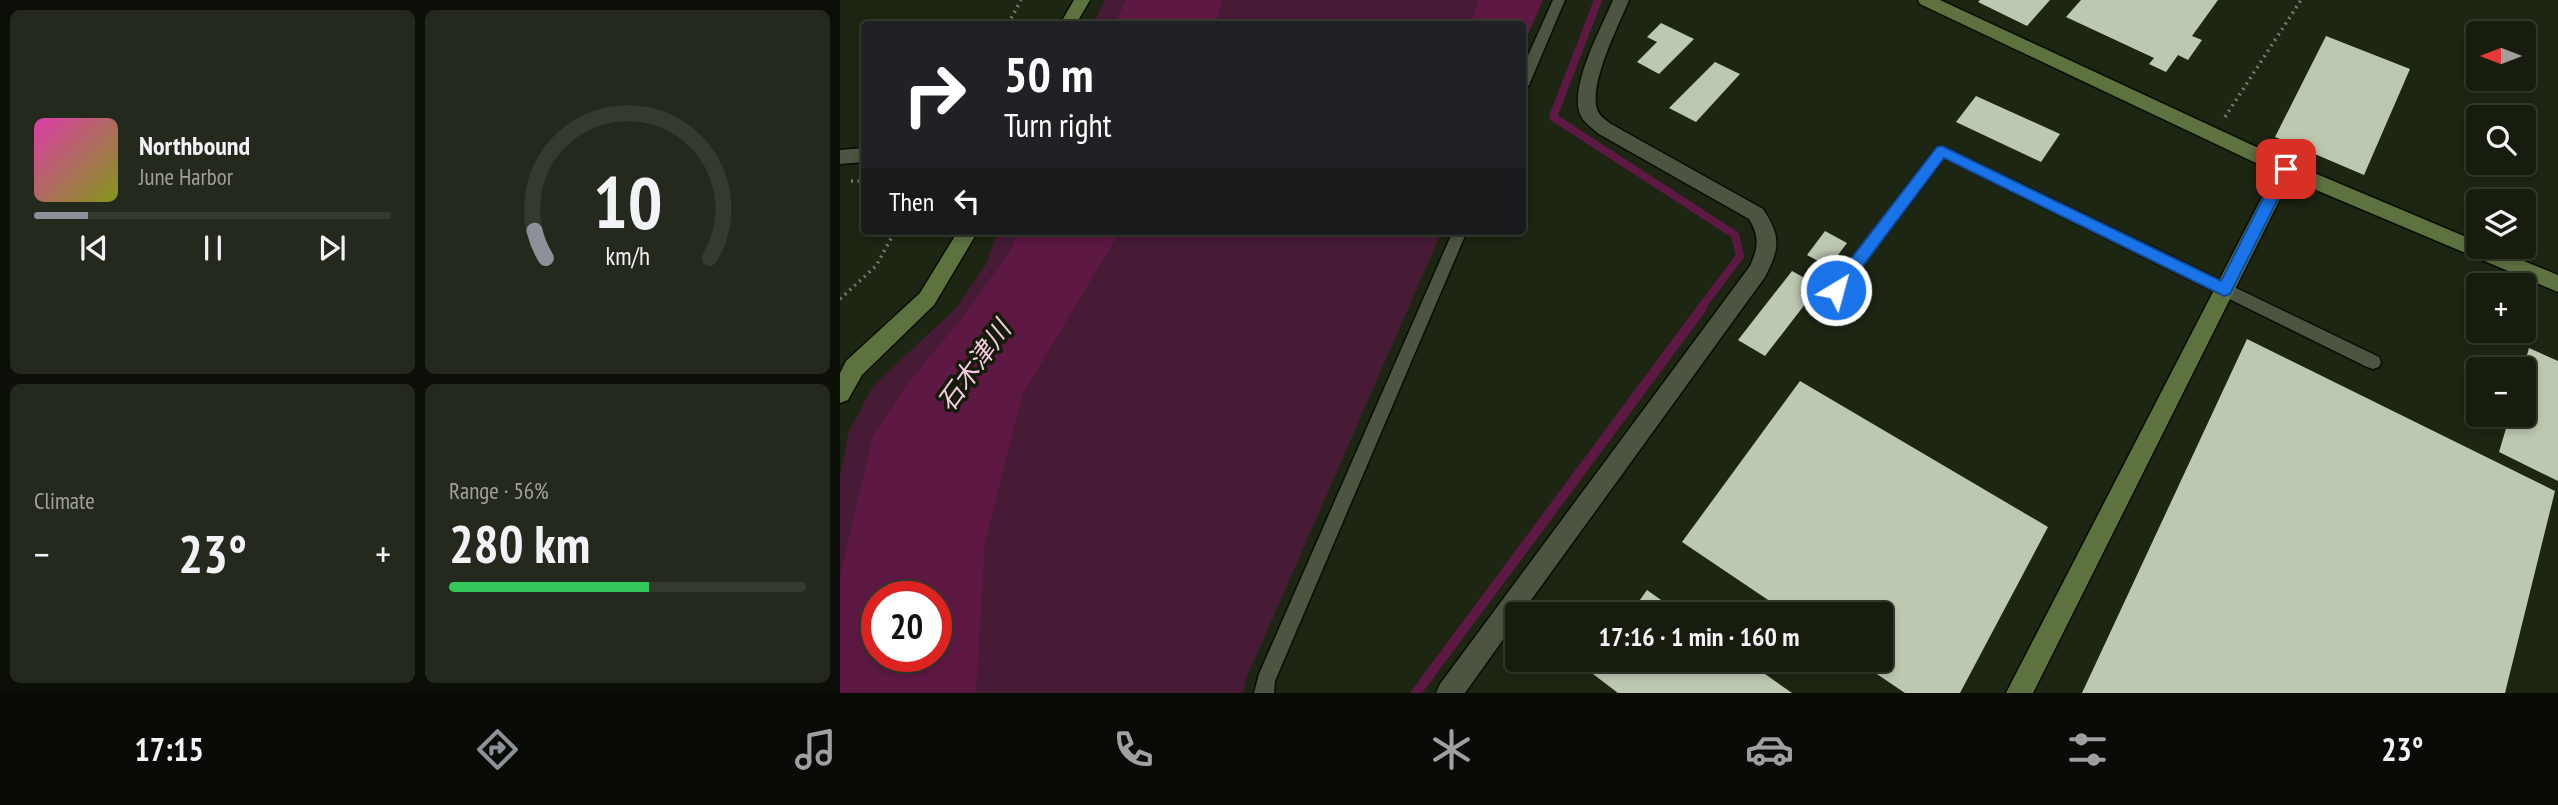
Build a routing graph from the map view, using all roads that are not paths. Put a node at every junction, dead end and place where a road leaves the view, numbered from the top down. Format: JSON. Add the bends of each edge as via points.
{"nodes":[{"id":1,"x":1082,"y":0,"type":"edge"},
{"id":2,"x":1559,"y":0,"type":"edge"},
{"id":3,"x":1621,"y":0,"type":"edge"},
{"id":4,"x":1926,"y":0,"type":"edge"},
{"id":5,"x":1071,"y":21,"type":"edge"},
{"id":6,"x":1526,"y":76,"type":"edge"},
{"id":7,"x":861,"y":155,"type":"edge"},
{"id":8,"x":840,"y":157,"type":"edge"},
{"id":9,"x":2286,"y":169,"type":"junction"},
{"id":10,"x":966,"y":235,"type":"edge"},
{"id":11,"x":1458,"y":235,"type":"edge"},
{"id":12,"x":2558,"y":284,"type":"edge"},
{"id":13,"x":2224,"y":289,"type":"junction"},
{"id":14,"x":1836,"y":290,"type":"dead end"},
{"id":15,"x":2373,"y":362,"type":"dead end"},
{"id":16,"x":840,"y":393,"type":"edge"},
{"id":17,"x":1264,"y":693,"type":"edge"},
{"id":18,"x":1449,"y":693,"type":"edge"},
{"id":19,"x":2019,"y":693,"type":"edge"}],
"edges":[{"from":1,"to":5,"type":"street"},
{"from":2,"to":6,"type":"lane"},
{"from":3,"to":18,"type":"street","via":[[1591,79],[1586,100],[1590,114],[1605,129],[1756,214],[1769,232],[1769,246],[1758,271]]},
{"from":4,"to":9,"type":"street"},
{"from":7,"to":8,"type":"street"},
{"from":9,"to":12,"type":"street"},
{"from":9,"to":13,"type":"street"},
{"from":10,"to":16,"type":"street","via":[[927,299],[854,368]]},
{"from":11,"to":17,"type":"lane"},
{"from":13,"to":14,"type":"lane","via":[[1942,151]]},
{"from":13,"to":15,"type":"lane"},
{"from":13,"to":19,"type":"street"}]}
